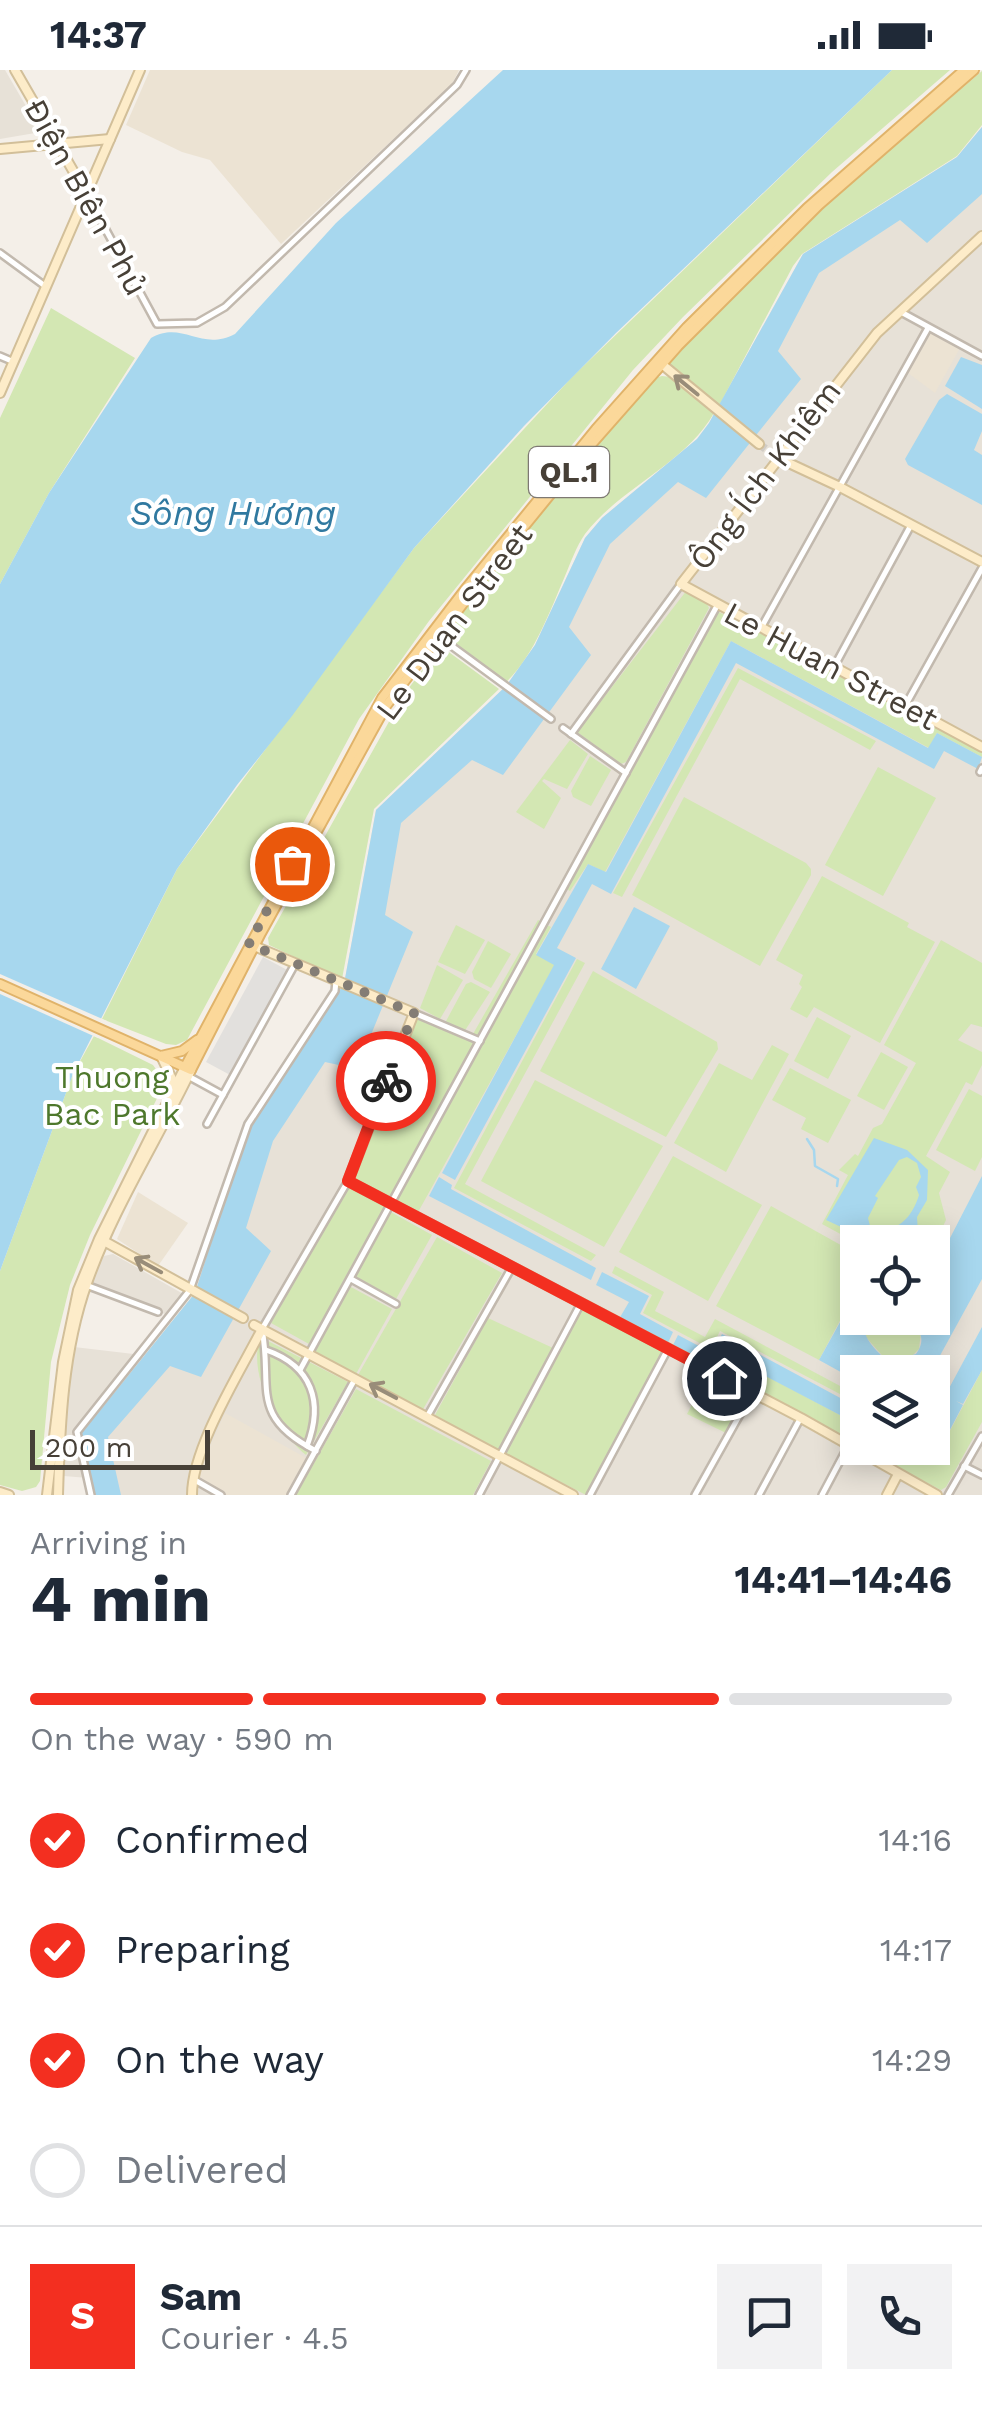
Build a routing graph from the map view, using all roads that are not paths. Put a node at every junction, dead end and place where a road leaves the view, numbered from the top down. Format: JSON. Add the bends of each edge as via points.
{"nodes":[{"id":1,"x":15,"y":70,"type":"edge"},
{"id":2,"x":140,"y":70,"type":"edge"},
{"id":3,"x":466,"y":70,"type":"edge"},
{"id":4,"x":964,"y":70,"type":"edge"},
{"id":5,"x":974,"y":70,"type":"edge"},
{"id":6,"x":110,"y":139,"type":"junction"},
{"id":7,"x":58,"y":143,"type":"junction"},
{"id":8,"x":0,"y":149,"type":"edge"},
{"id":9,"x":87,"y":195,"type":"junction"},
{"id":10,"x":982,"y":236,"type":"edge"},
{"id":11,"x":0,"y":253,"type":"edge"},
{"id":12,"x":48,"y":288,"type":"junction"},
{"id":13,"x":899,"y":311,"type":"junction"},
{"id":14,"x":928,"y":328,"type":"junction"},
{"id":15,"x":0,"y":356,"type":"edge"},
{"id":16,"x":982,"y":356,"type":"edge"},
{"id":17,"x":14,"y":362,"type":"junction"},
{"id":18,"x":659,"y":362,"type":"junction"},
{"id":19,"x":0,"y":394,"type":"edge"},
{"id":20,"x":759,"y":444,"type":"tunnel mouth"},
{"id":21,"x":778,"y":458,"type":"junction"},
{"id":22,"x":840,"y":487,"type":"junction"},
{"id":23,"x":912,"y":524,"type":"junction"},
{"id":24,"x":982,"y":565,"type":"edge"},
{"id":25,"x":681,"y":584,"type":"junction"},
{"id":26,"x":718,"y":604,"type":"junction"},
{"id":27,"x":762,"y":628,"type":"junction"},
{"id":28,"x":435,"y":634,"type":"junction"},
{"id":29,"x":834,"y":667,"type":"junction"},
{"id":30,"x":905,"y":706,"type":"junction"},
{"id":31,"x":551,"y":719,"type":"dead end"},
{"id":32,"x":563,"y":728,"type":"dead end"},
{"id":33,"x":571,"y":734,"type":"junction"},
{"id":34,"x":982,"y":747,"type":"edge"},
{"id":35,"x":626,"y":773,"type":"junction"},
{"id":36,"x":252,"y":945,"type":"junction"},
{"id":37,"x":295,"y":964,"type":"junction"},
{"id":38,"x":338,"y":982,"type":"junction"},
{"id":39,"x":0,"y":984,"type":"edge"},
{"id":40,"x":414,"y":1013,"type":"junction"},
{"id":41,"x":203,"y":1034,"type":"junction"},
{"id":42,"x":480,"y":1041,"type":"junction"},
{"id":43,"x":161,"y":1056,"type":"junction"},
{"id":44,"x":188,"y":1071,"type":"junction"},
{"id":45,"x":170,"y":1095,"type":"junction"},
{"id":46,"x":223,"y":1095,"type":"junction"},
{"id":47,"x":208,"y":1124,"type":"dead end"},
{"id":48,"x":348,"y":1181,"type":"junction"},
{"id":49,"x":391,"y":1204,"type":"junction"},
{"id":50,"x":102,"y":1240,"type":"junction"},
{"id":51,"x":512,"y":1267,"type":"junction"},
{"id":52,"x":350,"y":1278,"type":"junction"},
{"id":53,"x":86,"y":1285,"type":"junction"},
{"id":54,"x":193,"y":1291,"type":"junction"},
{"id":55,"x":581,"y":1303,"type":"junction"},
{"id":56,"x":396,"y":1304,"type":"dead end"},
{"id":57,"x":158,"y":1312,"type":"dead end"},
{"id":58,"x":242,"y":1318,"type":"dead end"},
{"id":59,"x":258,"y":1326,"type":"junction"},
{"id":60,"x":668,"y":1349,"type":"junction"},
{"id":61,"x":266,"y":1350,"type":"junction"},
{"id":62,"x":310,"y":1352,"type":"junction"},
{"id":63,"x":300,"y":1370,"type":"junction"},
{"id":64,"x":357,"y":1377,"type":"junction"},
{"id":65,"x":752,"y":1393,"type":"junction"},
{"id":66,"x":428,"y":1415,"type":"junction"},
{"id":67,"x":800,"y":1418,"type":"junction"},
{"id":68,"x":982,"y":1436,"type":"edge"},
{"id":69,"x":840,"y":1441,"type":"edge"},
{"id":70,"x":307,"y":1446,"type":"junction"},
{"id":71,"x":316,"y":1451,"type":"junction"},
{"id":72,"x":499,"y":1456,"type":"junction"},
{"id":73,"x":840,"y":1461,"type":"edge"},
{"id":74,"x":882,"y":1465,"type":"edge"},
{"id":75,"x":964,"y":1466,"type":"junction"},
{"id":76,"x":898,"y":1474,"type":"junction"},
{"id":77,"x":982,"y":1475,"type":"edge"},
{"id":78,"x":192,"y":1479,"type":"junction"},
{"id":79,"x":0,"y":1492,"type":"edge"},
{"id":80,"x":10,"y":1495,"type":"edge"},
{"id":81,"x":47,"y":1495,"type":"edge"},
{"id":82,"x":58,"y":1495,"type":"edge"},
{"id":83,"x":91,"y":1495,"type":"edge"},
{"id":84,"x":192,"y":1495,"type":"edge"},
{"id":85,"x":221,"y":1495,"type":"edge"},
{"id":86,"x":291,"y":1495,"type":"edge"},
{"id":87,"x":479,"y":1495,"type":"edge"},
{"id":88,"x":573,"y":1495,"type":"edge"},
{"id":89,"x":590,"y":1495,"type":"edge"},
{"id":90,"x":696,"y":1495,"type":"edge"},
{"id":91,"x":759,"y":1495,"type":"edge"},
{"id":92,"x":822,"y":1495,"type":"edge"},
{"id":93,"x":886,"y":1495,"type":"edge"},
{"id":94,"x":937,"y":1495,"type":"edge"},
{"id":95,"x":948,"y":1495,"type":"edge"}],
"edges":[{"from":1,"to":7,"type":"main road","name":"Điện Biên Phủ"},
{"from":2,"to":6,"type":"main road"},
{"from":3,"to":9,"type":"street","name":"Điện Biên Phủ","via":[[224,307],[197,323],[157,324]]},
{"from":4,"to":18,"type":"main road","name":"Le Duan Street","number":"QL.1","via":[[807,208]]},
{"from":5,"to":18,"type":"main road","name":"Le Duan Street","number":"QL.1","via":[[819,205]]},
{"from":6,"to":7,"type":"main road"},
{"from":6,"to":9,"type":"main road"},
{"from":7,"to":8,"type":"main road"},
{"from":7,"to":9,"type":"main road","name":"Điện Biên Phủ"},
{"from":9,"to":12,"type":"main road"},
{"from":10,"to":13,"type":"main road","name":"Ông Ích Khiêm"},
{"from":11,"to":12,"type":"street"},
{"from":12,"to":17,"type":"main road"},
{"from":13,"to":14,"type":"street"},
{"from":13,"to":21,"type":"main road","name":"Ông Ích Khiêm"},
{"from":14,"to":16,"type":"street"},
{"from":14,"to":22,"type":"street"},
{"from":15,"to":17,"type":"street"},
{"from":17,"to":19,"type":"main road"},
{"from":20,"to":18,"type":"main road","one_way":true},
{"from":18,"to":28,"type":"main road","name":"Le Duan Street","number":"QL.1","via":[[596,429]]},
{"from":21,"to":22,"type":"main road"},
{"from":21,"to":25,"type":"main road","name":"Ông Ích Khiêm"},
{"from":22,"to":23,"type":"main road"},
{"from":22,"to":27,"type":"street"},
{"from":23,"to":24,"type":"main road"},
{"from":23,"to":29,"type":"street"},
{"from":24,"to":30,"type":"street"},
{"from":25,"to":26,"type":"main road","name":"Le Huan Street"},
{"from":25,"to":33,"type":"street","name":"Ông Ích Khiêm"},
{"from":26,"to":27,"type":"main road","name":"Le Huan Street"},
{"from":26,"to":35,"type":"street"},
{"from":27,"to":29,"type":"main road","name":"Le Huan Street"},
{"from":28,"to":31,"type":"street"},
{"from":28,"to":36,"type":"main road","name":"Le Duan Street","number":"QL.1","via":[[386,706]]},
{"from":29,"to":30,"type":"main road","name":"Le Huan Street"},
{"from":30,"to":34,"type":"main road","name":"Le Huan Street"},
{"from":32,"to":33,"type":"street"},
{"from":33,"to":35,"type":"street"},
{"from":35,"to":42,"type":"street"},
{"from":36,"to":37,"type":"main road"},
{"from":36,"to":41,"type":"main road","name":"Le Duan Street","number":"QL.1"},
{"from":36,"to":44,"type":"main road","name":"Le Duan Street","number":"QL.1"},
{"from":37,"to":38,"type":"main road"},
{"from":37,"to":46,"type":"street"},
{"from":38,"to":40,"type":"main road"},
{"from":38,"to":54,"type":"street","via":[[248,1124]]},
{"from":39,"to":43,"type":"main road"},
{"from":40,"to":42,"type":"street"},
{"from":40,"to":48,"type":"main road"},
{"from":41,"to":43,"type":"main road","via":[[182,1052]]},
{"from":41,"to":44,"type":"main road","name":"Le Duan Street","number":"QL.1"},
{"from":42,"to":49,"type":"street"},
{"from":43,"to":44,"type":"main road"},
{"from":43,"to":45,"type":"main road","via":[[173,1081]]},
{"from":44,"to":45,"type":"main road"},
{"from":44,"to":46,"type":"street"},
{"from":44,"to":50,"type":"main road"},
{"from":45,"to":50,"type":"main road"},
{"from":46,"to":47,"type":"street"},
{"from":48,"to":49,"type":"main road"},
{"from":48,"to":59,"type":"street"},
{"from":49,"to":51,"type":"main road"},
{"from":49,"to":52,"type":"street"},
{"from":50,"to":53,"type":"main road"},
{"from":54,"to":50,"type":"main road","one_way":true},
{"from":50,"to":81,"type":"main road","via":[[69,1324]]},
{"from":51,"to":55,"type":"main road"},
{"from":51,"to":66,"type":"street"},
{"from":52,"to":56,"type":"street"},
{"from":52,"to":62,"type":"street"},
{"from":53,"to":57,"type":"street"},
{"from":53,"to":82,"type":"main road","via":[[62,1403]]},
{"from":54,"to":58,"type":"main road"},
{"from":54,"to":83,"type":"street","via":[[78,1432]]},
{"from":55,"to":60,"type":"main road"},
{"from":55,"to":72,"type":"street"},
{"from":59,"to":61,"type":"street"},
{"from":59,"to":62,"type":"main road"},
{"from":59,"to":78,"type":"main road"},
{"from":60,"to":65,"type":"main road"},
{"from":60,"to":89,"type":"street"},
{"from":61,"to":63,"type":"street"},
{"from":61,"to":70,"type":"street","via":[[267,1400],[287,1435]]},
{"from":62,"to":63,"type":"street"},
{"from":62,"to":64,"type":"main road"},
{"from":63,"to":70,"type":"street","via":[[316,1412]]},
{"from":66,"to":64,"type":"main road","one_way":true},
{"from":64,"to":71,"type":"street"},
{"from":65,"to":67,"type":"main road"},
{"from":65,"to":90,"type":"street"},
{"from":66,"to":72,"type":"main road"},
{"from":67,"to":69,"type":"main road"},
{"from":67,"to":91,"type":"street"},
{"from":68,"to":75,"type":"street"},
{"from":70,"to":71,"type":"street"},
{"from":71,"to":86,"type":"street"},
{"from":72,"to":87,"type":"street"},
{"from":72,"to":88,"type":"main road"},
{"from":73,"to":92,"type":"street"},
{"from":74,"to":76,"type":"main road"},
{"from":75,"to":77,"type":"street"},
{"from":75,"to":95,"type":"street"},
{"from":76,"to":93,"type":"main road"},
{"from":76,"to":94,"type":"main road"},
{"from":78,"to":84,"type":"main road"},
{"from":78,"to":85,"type":"street"},
{"from":79,"to":80,"type":"main road"}]}
